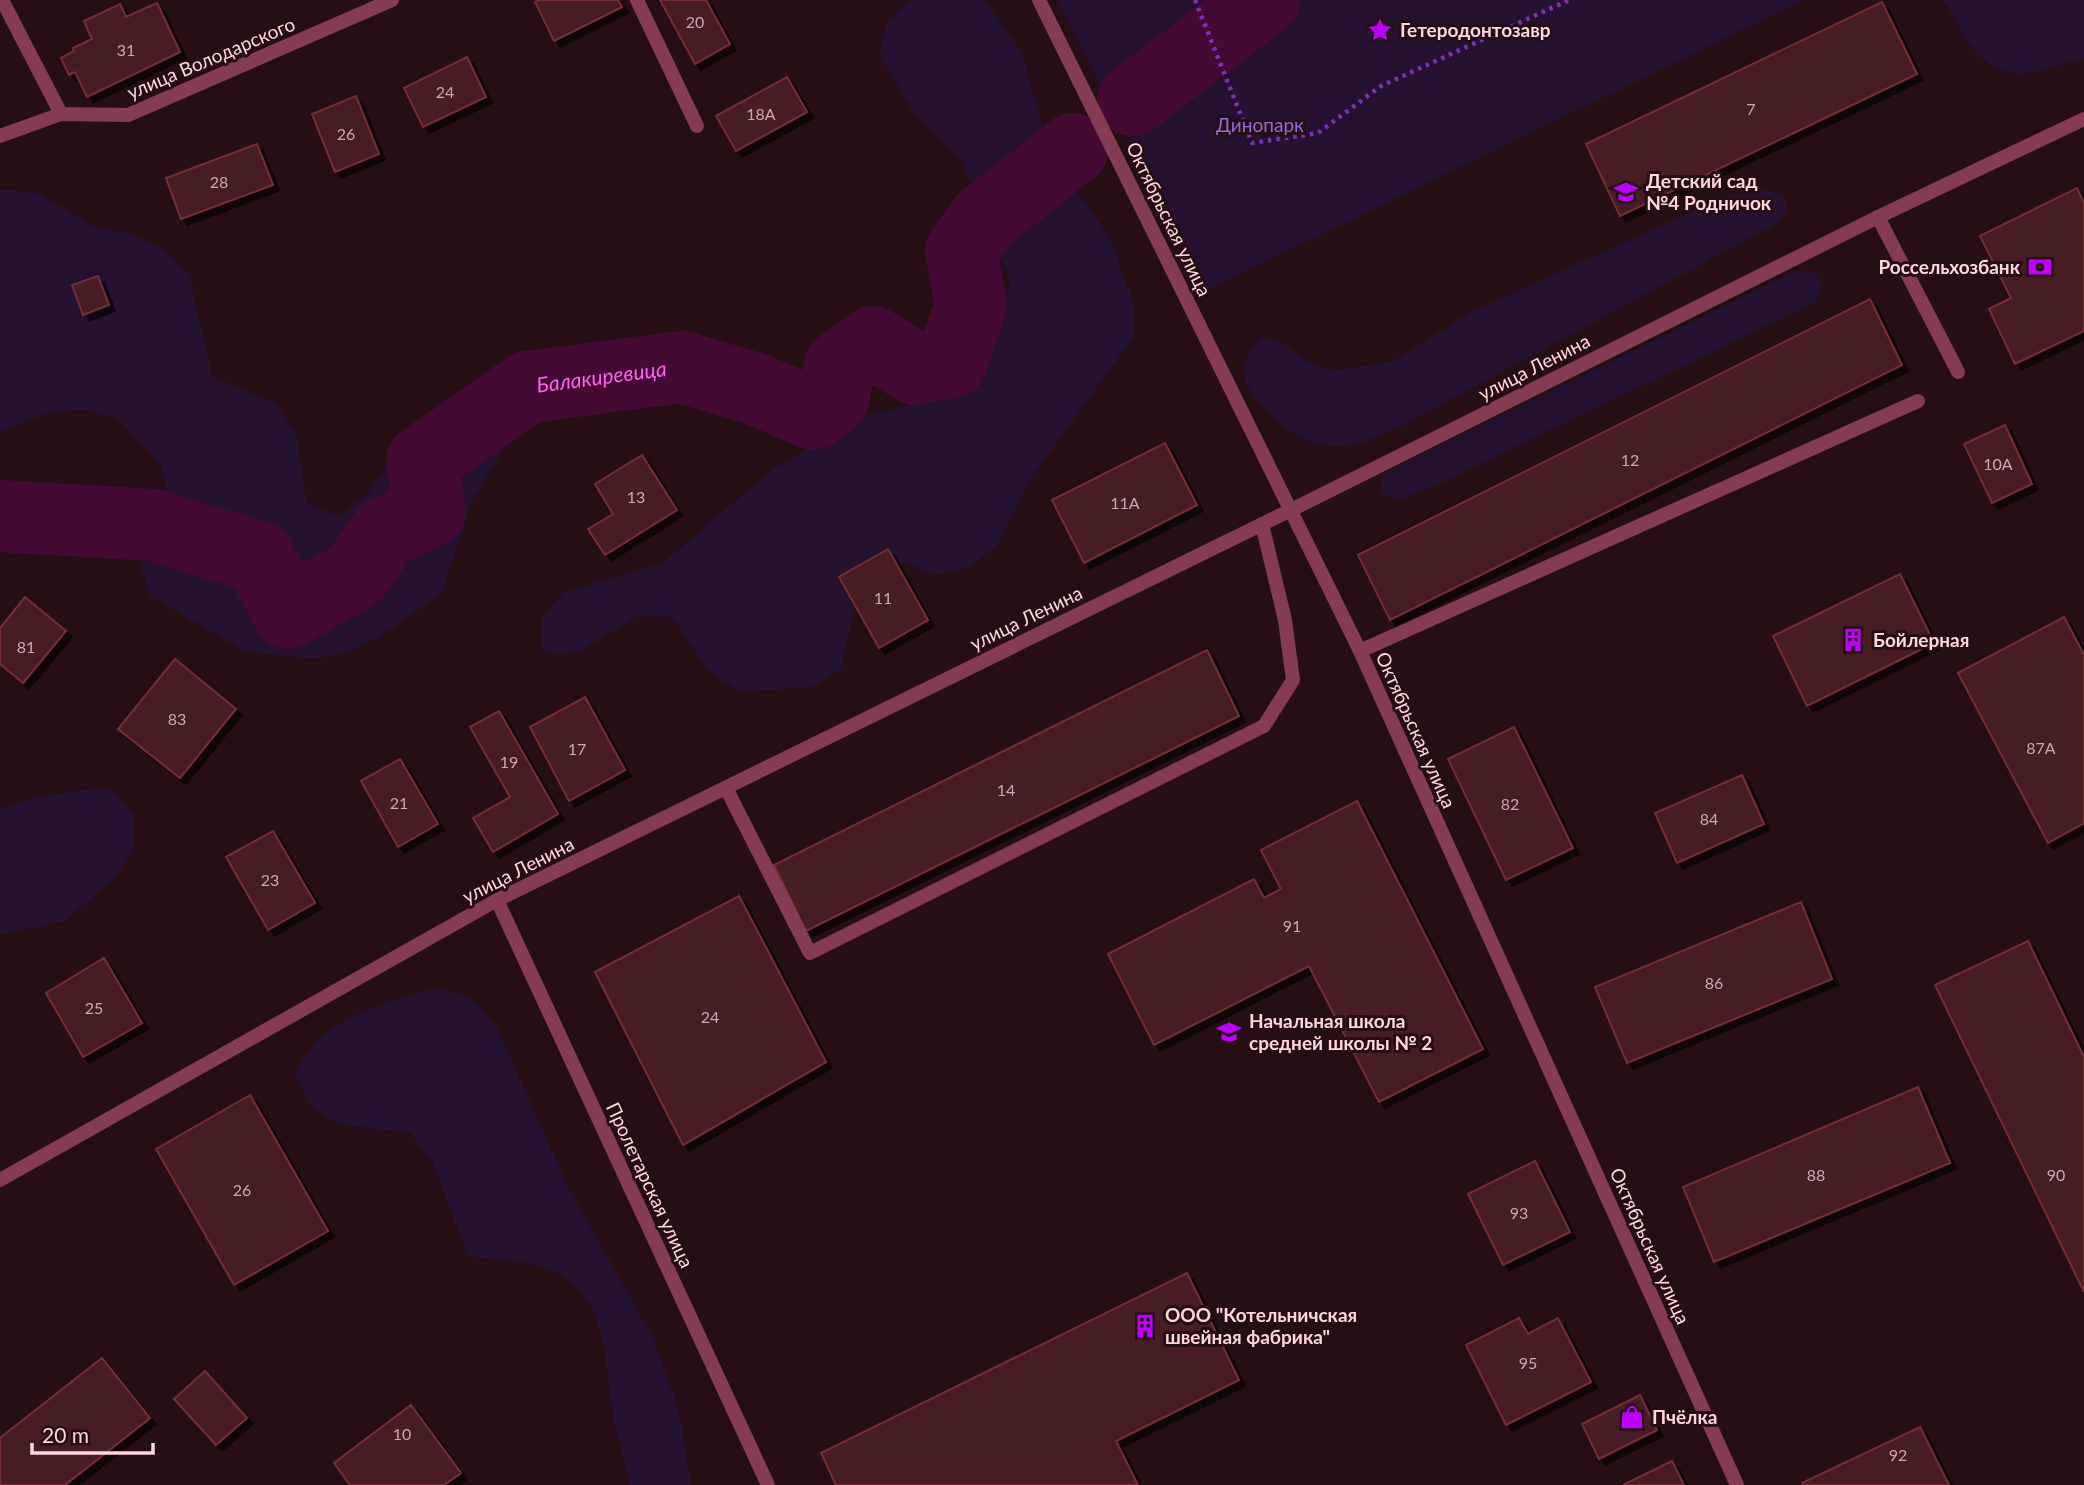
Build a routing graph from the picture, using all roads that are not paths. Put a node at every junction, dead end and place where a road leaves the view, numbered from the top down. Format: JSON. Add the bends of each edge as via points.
{"nodes":[{"id":1,"x":2,"y":0,"type":"edge"},
{"id":2,"x":392,"y":0,"type":"edge"},
{"id":3,"x":637,"y":0,"type":"edge"},
{"id":4,"x":1039,"y":0,"type":"edge"},
{"id":5,"x":61,"y":114,"type":"junction"},
{"id":6,"x":2084,"y":119,"type":"edge"},
{"id":7,"x":697,"y":126,"type":"dead end"},
{"id":8,"x":0,"y":136,"type":"edge"},
{"id":9,"x":1878,"y":217,"type":"junction"},
{"id":10,"x":1958,"y":372,"type":"dead end"},
{"id":11,"x":1918,"y":401,"type":"dead end"},
{"id":12,"x":1291,"y":510,"type":"junction"},
{"id":13,"x":1262,"y":524,"type":"junction"},
{"id":14,"x":1360,"y":652,"type":"junction"},
{"id":15,"x":726,"y":788,"type":"junction"},
{"id":16,"x":497,"y":900,"type":"junction"},
{"id":17,"x":0,"y":1180,"type":"edge"},
{"id":18,"x":768,"y":1485,"type":"edge"},
{"id":19,"x":1737,"y":1485,"type":"edge"}],
"edges":[{"from":1,"to":5,"type":"street"},
{"from":2,"to":5,"type":"street","name":"улица Володарского","via":[[128,115]]},
{"from":3,"to":7,"type":"street"},
{"from":4,"to":12,"type":"street","name":"Октябрьская улица"},
{"from":5,"to":8,"type":"street","name":"улица Володарского"},
{"from":6,"to":9,"type":"street","name":"улица Ленина"},
{"from":9,"to":10,"type":"street"},
{"from":9,"to":12,"type":"street","name":"улица Ленина"},
{"from":11,"to":14,"type":"street"},
{"from":12,"to":13,"type":"street","name":"улица Ленина"},
{"from":12,"to":14,"type":"street","name":"Октябрьская улица"},
{"from":13,"to":15,"type":"street","name":"улица Ленина"},
{"from":13,"to":15,"type":"street","via":[[1285,620],[1293,680],[1264,726],[810,953]]},
{"from":14,"to":19,"type":"street","name":"Октябрьская улица"},
{"from":15,"to":16,"type":"street","name":"улица Ленина"},
{"from":16,"to":17,"type":"street","name":"улица Ленина"},
{"from":16,"to":18,"type":"street","name":"Пролетарская улица"}]}
